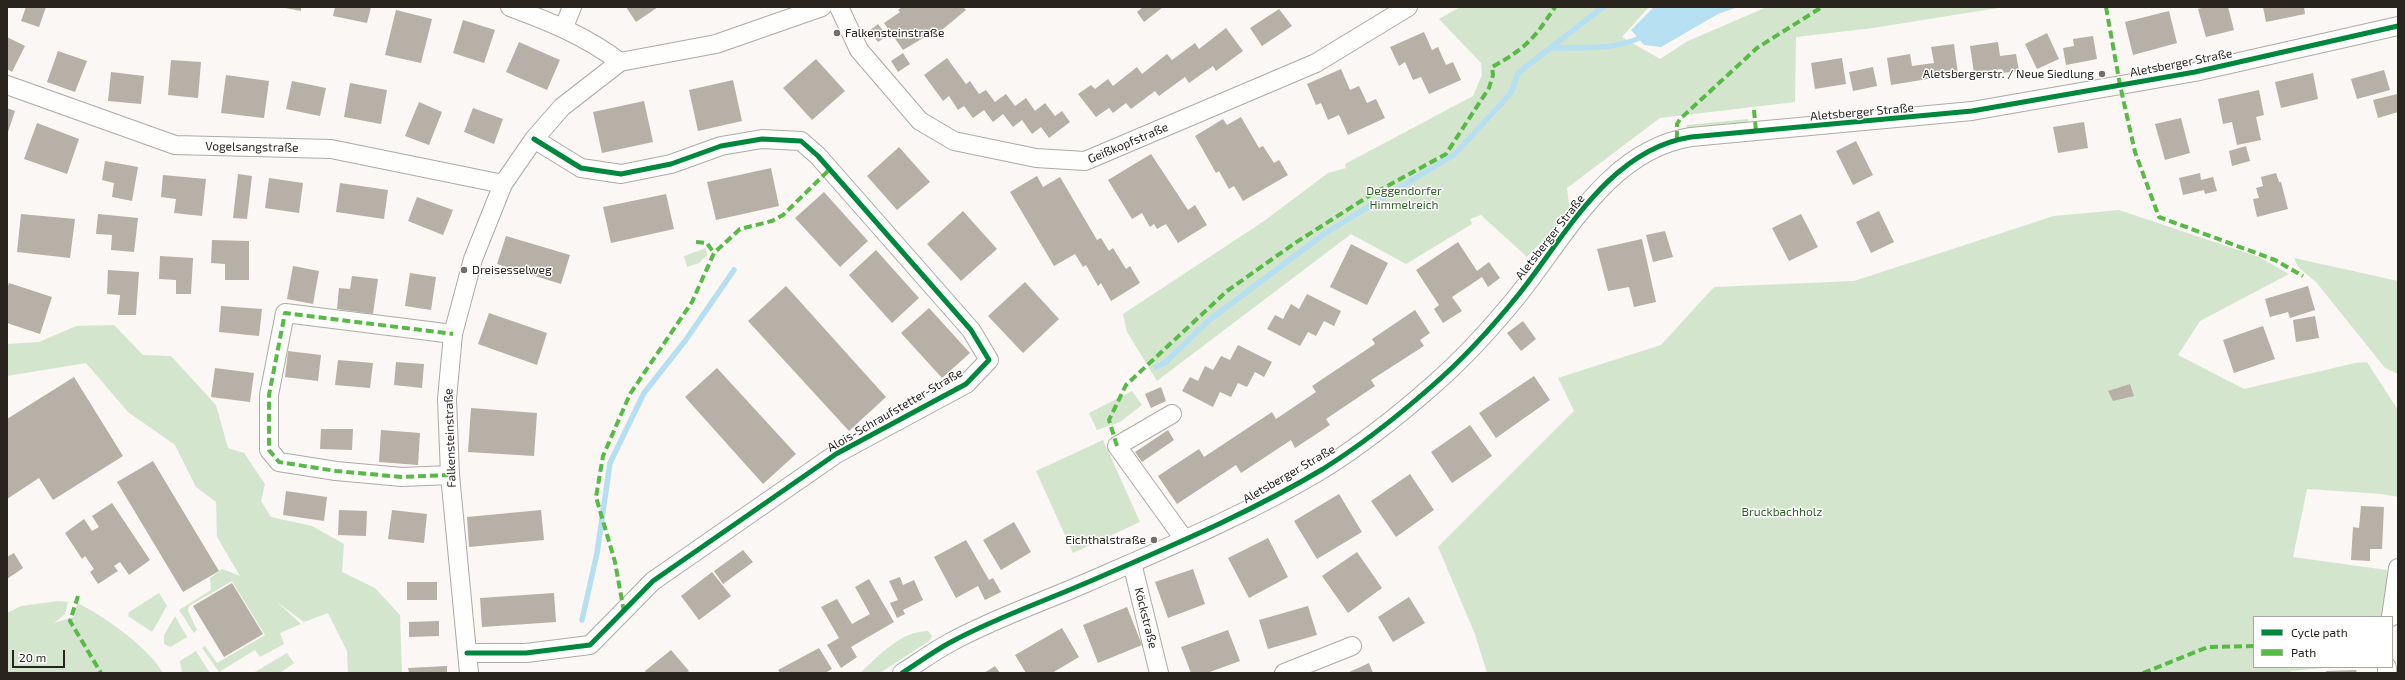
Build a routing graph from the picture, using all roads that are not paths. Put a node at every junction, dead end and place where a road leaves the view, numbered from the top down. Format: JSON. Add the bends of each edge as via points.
{"nodes":[{"id":1,"x":510,"y":7,"type":"edge"},
{"id":2,"x":572,"y":7,"type":"edge"},
{"id":3,"x":822,"y":7,"type":"edge"},
{"id":4,"x":839,"y":7,"type":"edge"},
{"id":5,"x":1408,"y":7,"type":"edge"},
{"id":6,"x":2398,"y":26,"type":"edge"},
{"id":7,"x":564,"y":27,"type":"junction"},
{"id":8,"x":620,"y":62,"type":"junction"},
{"id":9,"x":7,"y":85,"type":"edge"},
{"id":10,"x":534,"y":139,"type":"junction"},
{"id":11,"x":503,"y":184,"type":"junction"},
{"id":12,"x":453,"y":334,"type":"junction"},
{"id":13,"x":1172,"y":414,"type":"dead end"},
{"id":14,"x":450,"y":475,"type":"junction"},
{"id":15,"x":1184,"y":539,"type":"junction"},
{"id":16,"x":1132,"y":562,"type":"junction"},
{"id":17,"x":2398,"y":568,"type":"edge"},
{"id":18,"x":2391,"y":616,"type":"edge"},
{"id":19,"x":1352,"y":646,"type":"dead end"},
{"id":20,"x":467,"y":653,"type":"junction"},
{"id":21,"x":469,"y":673,"type":"edge"},
{"id":22,"x":902,"y":673,"type":"edge"},
{"id":23,"x":1160,"y":673,"type":"edge"},
{"id":24,"x":1284,"y":673,"type":"edge"}],
"edges":[{"from":1,"to":7,"type":"street"},
{"from":2,"to":7,"type":"street"},
{"from":3,"to":8,"type":"street","name":"Falkensteinstraße","via":[[716,44]]},
{"from":4,"to":5,"type":"street","name":"Geißkopfstraße","via":[[858,50],[920,121],[954,141],[1036,158],[1085,161],[1316,63]]},
{"from":6,"to":15,"type":"street","name":"Aletsberger Straße","via":[[2195,72],[1972,111],[1691,137],[1677,139],[1658,147],[1620,171],[1587,203],[1516,298],[1456,364],[1395,418],[1325,468],[1272,497]]},
{"from":7,"to":8,"type":"street"},
{"from":8,"to":10,"type":"street","name":"Falkensteinstraße","via":[[562,107]]},
{"from":9,"to":11,"type":"street","name":"Vogelsangstraße","via":[[175,145],[331,149]]},
{"from":10,"to":11,"type":"street","name":"Falkensteinstraße"},
{"from":10,"to":20,"type":"street","name":"Alois-Schraufstetter-Straße","via":[[581,168],[621,174],[671,164],[721,146],[762,139],[801,141],[818,156],[971,330],[989,360],[966,384],[836,454],[652,581],[590,645],[526,653]]},
{"from":11,"to":12,"type":"street","name":"Falkensteinstraße","via":[[472,259]]},
{"from":12,"to":14,"type":"street","name":"Falkensteinstraße","via":[[447,399]]},
{"from":12,"to":14,"type":"street","via":[[285,314],[269,395],[269,450],[279,462],[336,471],[402,477]]},
{"from":13,"to":15,"type":"street","via":[[1117,446]]},
{"from":14,"to":20,"type":"street","name":"Falkensteinstraße"},
{"from":15,"to":16,"type":"street","name":"Aletsberger Straße"},
{"from":16,"to":22,"type":"street","name":"Aletsberger Straße","via":[[952,642]]},
{"from":16,"to":23,"type":"street","name":"Köckstraße"},
{"from":17,"to":18,"type":"street"},
{"from":19,"to":24,"type":"street"},
{"from":20,"to":21,"type":"street","name":"Falkensteinstraße"}]}
